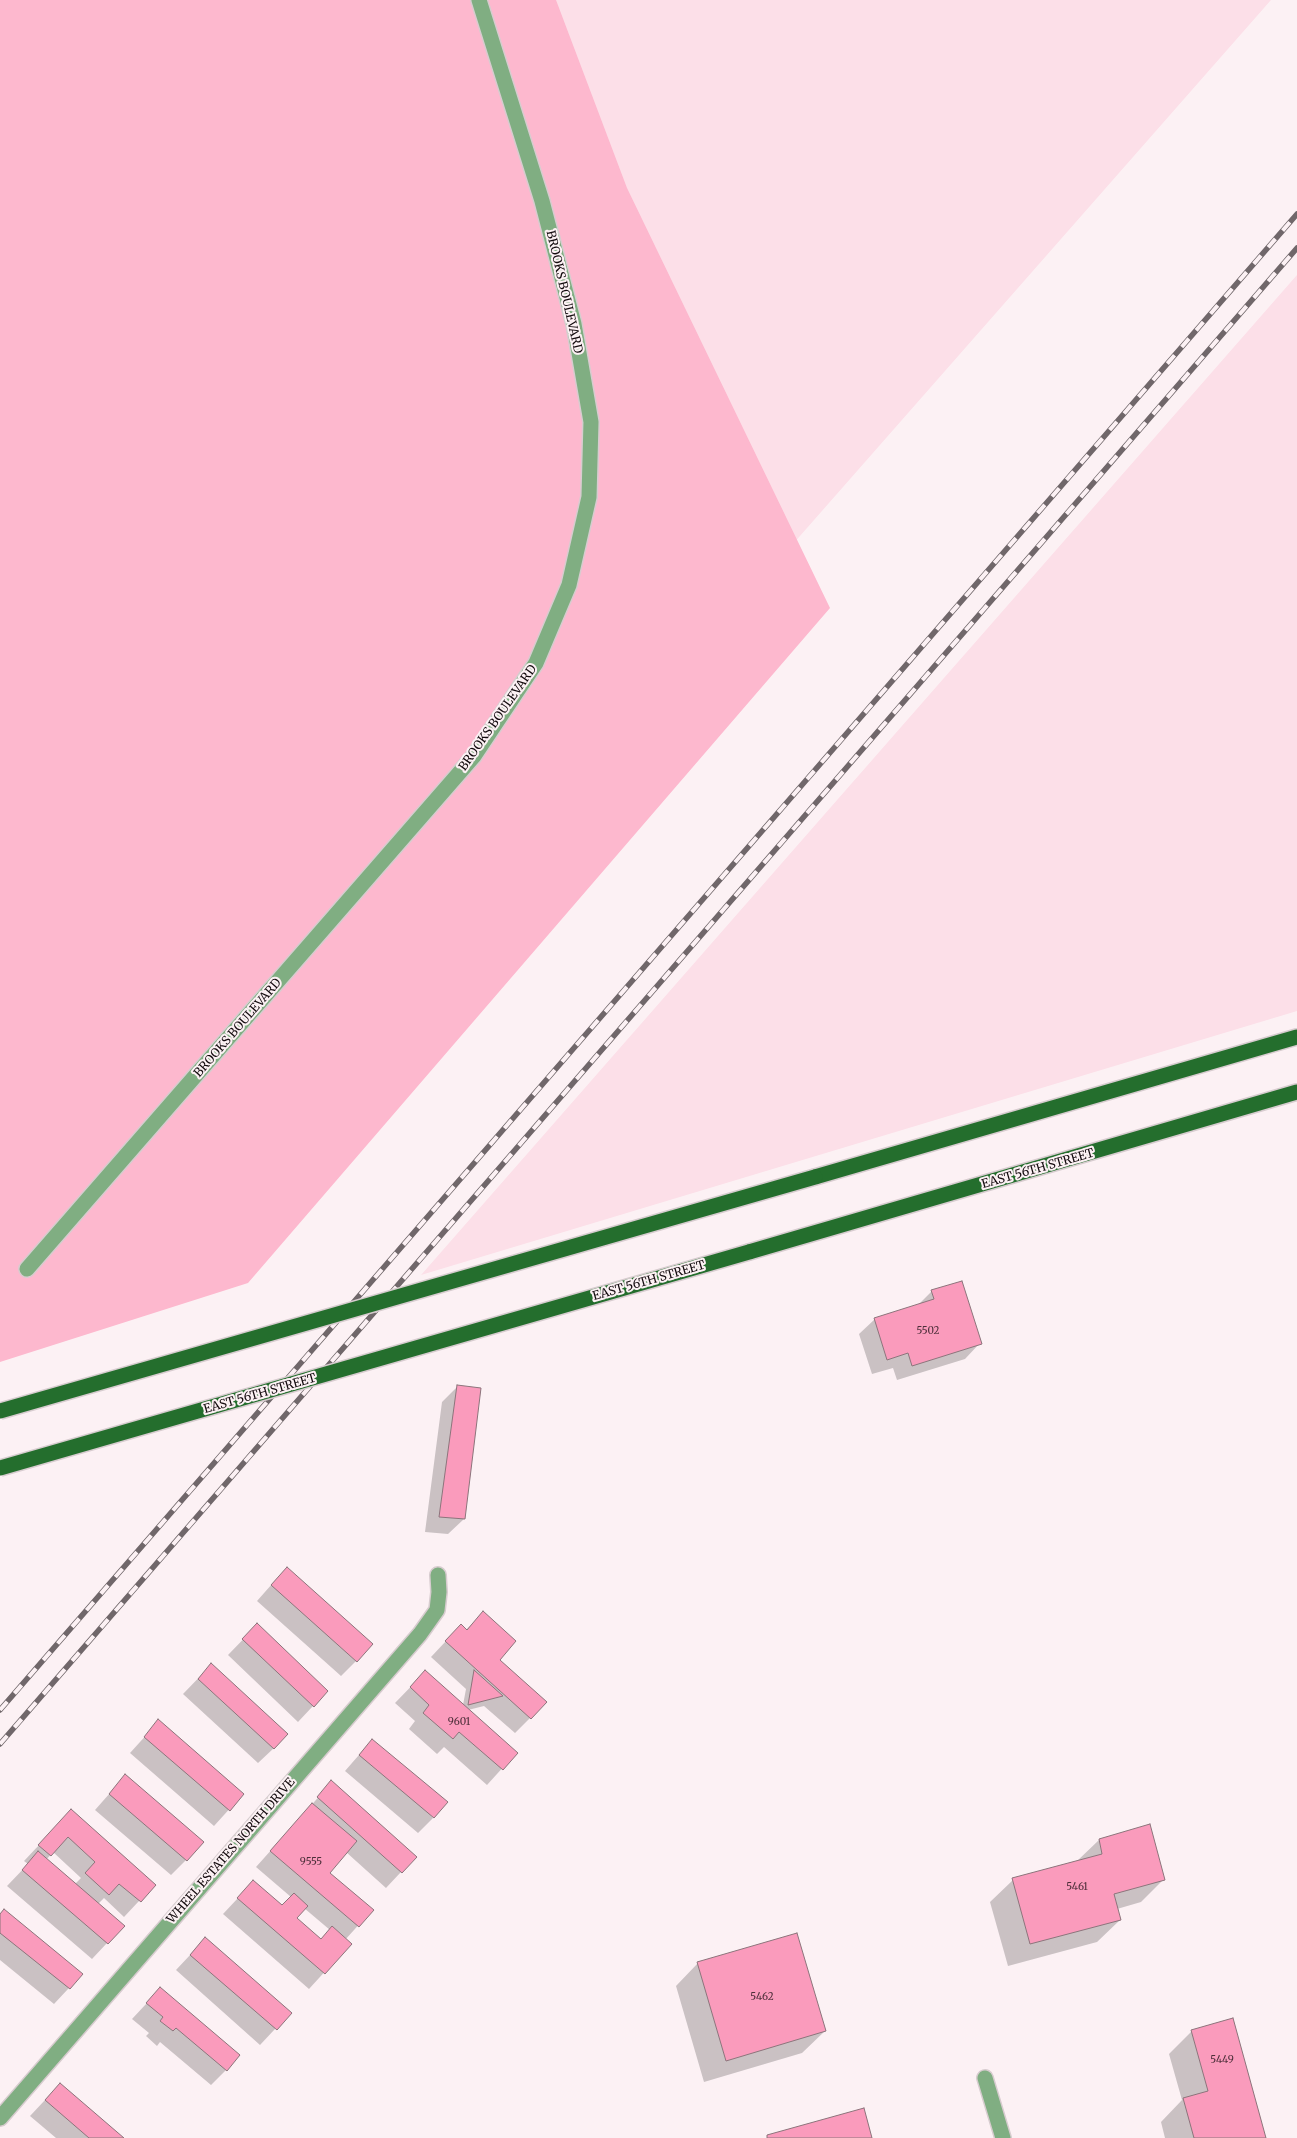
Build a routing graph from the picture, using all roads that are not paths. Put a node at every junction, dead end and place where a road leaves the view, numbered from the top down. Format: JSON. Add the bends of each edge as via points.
{"nodes":[{"id":1,"x":479,"y":0,"type":"edge"},
{"id":2,"x":1297,"y":1037,"type":"edge"},
{"id":3,"x":1297,"y":1092,"type":"edge"},
{"id":4,"x":27,"y":1269,"type":"dead end"},
{"id":5,"x":0,"y":1411,"type":"edge"},
{"id":6,"x":0,"y":1468,"type":"edge"},
{"id":7,"x":438,"y":1575,"type":"dead end"},
{"id":8,"x":985,"y":2078,"type":"dead end"},
{"id":9,"x":0,"y":2118,"type":"edge"},
{"id":10,"x":1003,"y":2138,"type":"edge"}],
"edges":[{"from":1,"to":4,"type":"street","name":"BROOKS BOULEVARD","via":[[542,201],[574,324],[591,422],[589,497],[569,585],[536,663],[474,756]]},
{"from":2,"to":5,"type":"main road","bridge":true},
{"from":3,"to":6,"type":"main road","name":"EAST 56TH STREET","bridge":true},
{"from":7,"to":9,"type":"street","name":"WHEEL ESTATES NORTH DRIVE","via":[[437,1610],[420,1634]]},
{"from":8,"to":10,"type":"street"}]}
